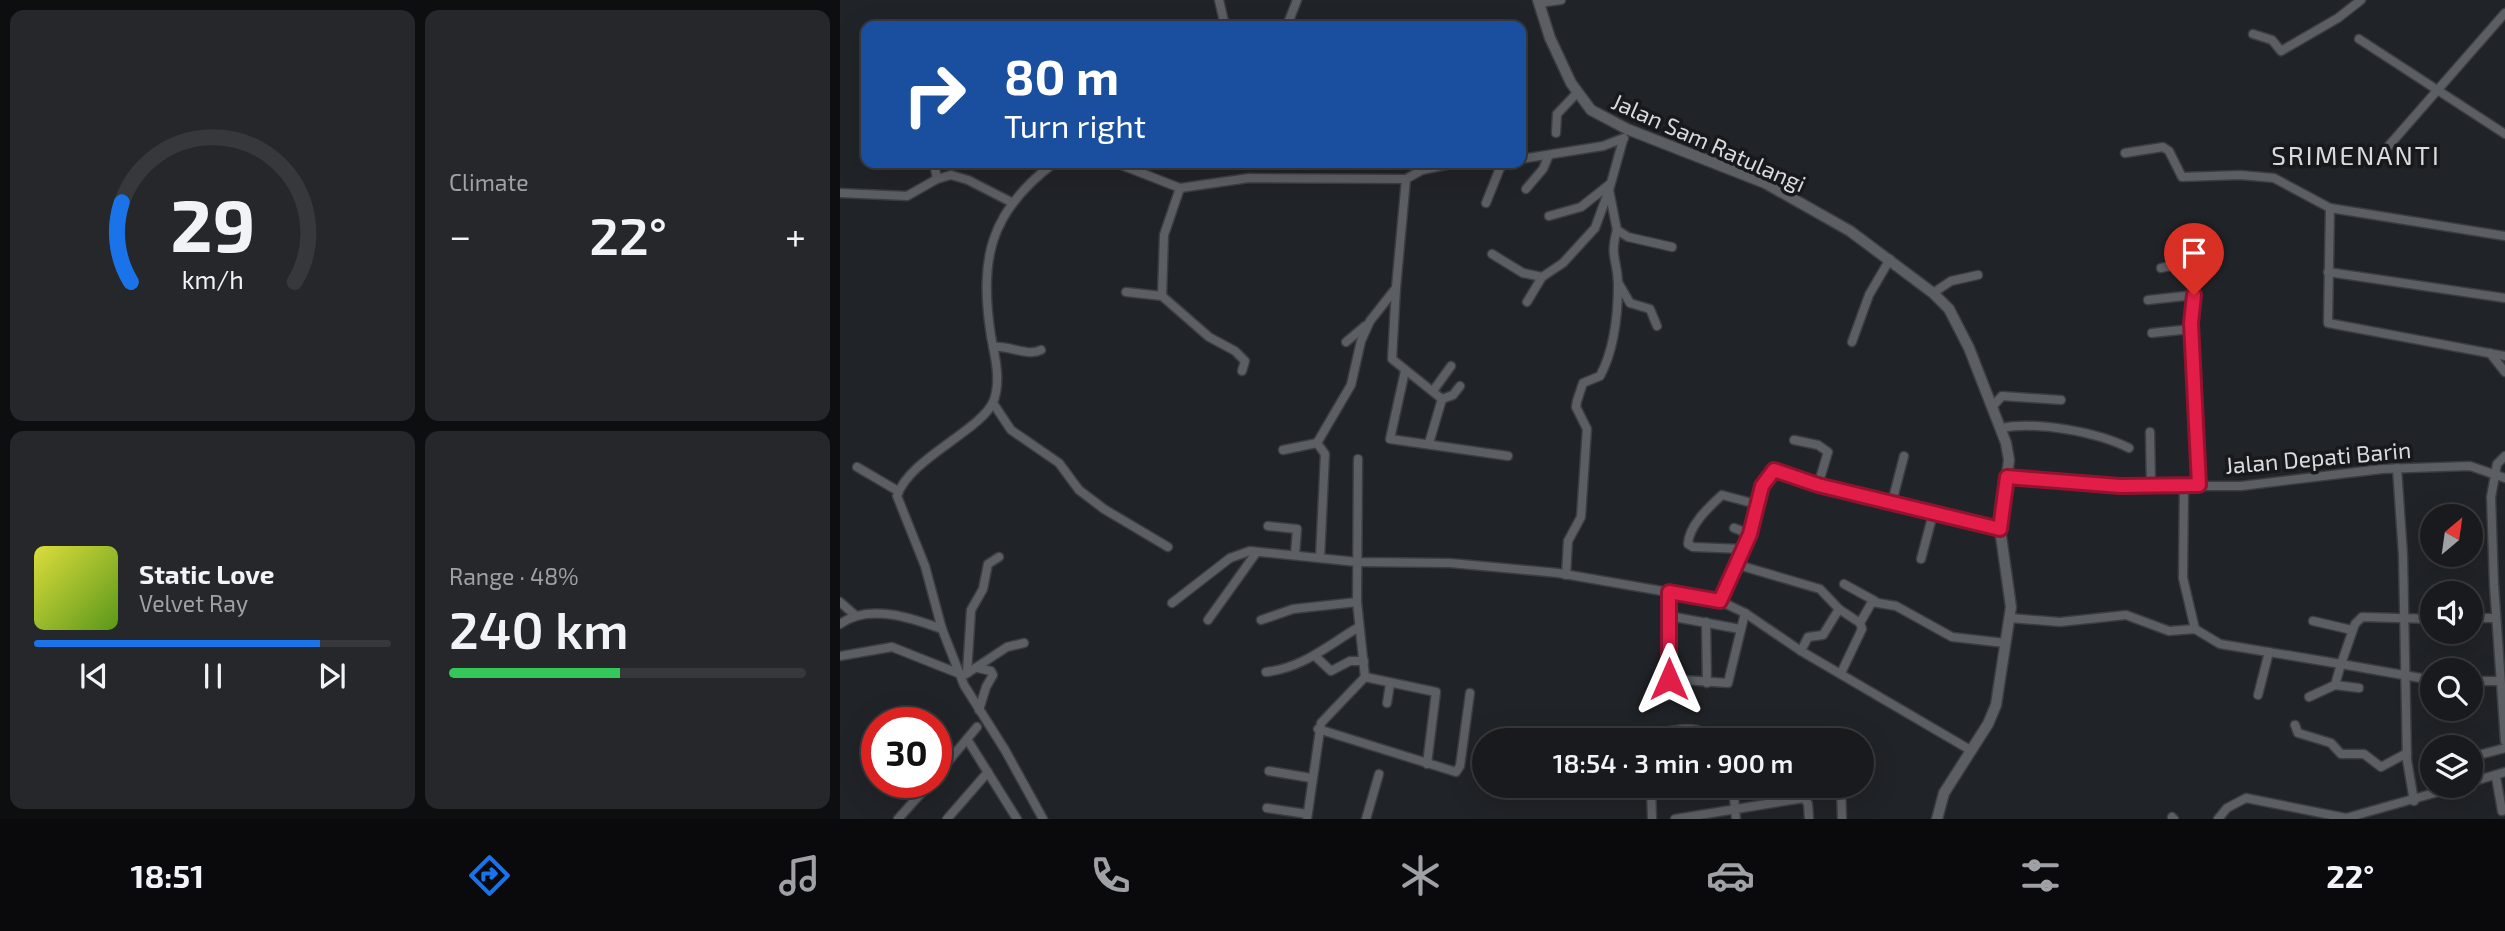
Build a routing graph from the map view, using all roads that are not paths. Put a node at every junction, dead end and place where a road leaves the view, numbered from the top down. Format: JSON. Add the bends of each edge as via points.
{"nodes":[{"id":1,"x":1219,"y":0,"type":"edge"},
{"id":2,"x":1297,"y":0,"type":"edge"},
{"id":3,"x":1561,"y":0,"type":"edge"},
{"id":4,"x":2361,"y":0,"type":"edge"},
{"id":5,"x":1539,"y":1,"type":"edge"},
{"id":6,"x":2505,"y":13,"type":"edge"},
{"id":7,"x":1224,"y":21,"type":"edge"},
{"id":8,"x":1289,"y":21,"type":"edge"},
{"id":9,"x":2253,"y":34,"type":"dead end"},
{"id":10,"x":2358,"y":39,"type":"dead end"},
{"id":11,"x":2438,"y":88,"type":"junction"},
{"id":12,"x":1577,"y":93,"type":"junction"},
{"id":13,"x":1627,"y":129,"type":"junction"},
{"id":14,"x":1556,"y":133,"type":"dead end"},
{"id":15,"x":2505,"y":134,"type":"edge"},
{"id":16,"x":1623,"y":140,"type":"junction"},
{"id":17,"x":2385,"y":150,"type":"dead end"},
{"id":18,"x":2125,"y":153,"type":"dead end"},
{"id":19,"x":1549,"y":155,"type":"junction"},
{"id":20,"x":1526,"y":158,"type":"edge"},
{"id":21,"x":935,"y":168,"type":"edge"},
{"id":22,"x":1049,"y":168,"type":"edge"},
{"id":23,"x":1129,"y":168,"type":"edge"},
{"id":24,"x":1431,"y":168,"type":"edge"},
{"id":25,"x":1500,"y":168,"type":"edge"},
{"id":26,"x":937,"y":179,"type":"junction"},
{"id":27,"x":1406,"y":179,"type":"junction"},
{"id":28,"x":1610,"y":186,"type":"junction"},
{"id":29,"x":1180,"y":188,"type":"junction"},
{"id":30,"x":1526,"y":189,"type":"dead end"},
{"id":31,"x":840,"y":192,"type":"edge"},
{"id":32,"x":1013,"y":203,"type":"junction"},
{"id":33,"x":1486,"y":203,"type":"dead end"},
{"id":34,"x":2330,"y":208,"type":"junction"},
{"id":35,"x":1549,"y":216,"type":"dead end"},
{"id":36,"x":1618,"y":230,"type":"junction"},
{"id":37,"x":2505,"y":236,"type":"edge"},
{"id":38,"x":1672,"y":247,"type":"dead end"},
{"id":39,"x":1492,"y":254,"type":"dead end"},
{"id":40,"x":1890,"y":259,"type":"junction"},
{"id":41,"x":2161,"y":268,"type":"dead end"},
{"id":42,"x":2328,"y":272,"type":"junction"},
{"id":43,"x":1978,"y":275,"type":"dead end"},
{"id":44,"x":1542,"y":277,"type":"junction"},
{"id":45,"x":1618,"y":281,"type":"junction"},
{"id":46,"x":1396,"y":288,"type":"junction"},
{"id":47,"x":1126,"y":292,"type":"dead end"},
{"id":48,"x":1933,"y":293,"type":"junction"},
{"id":49,"x":2194,"y":295,"type":"junction"},
{"id":50,"x":1162,"y":296,"type":"junction"},
{"id":51,"x":2505,"y":298,"type":"edge"},
{"id":52,"x":2148,"y":300,"type":"dead end"},
{"id":53,"x":1527,"y":302,"type":"dead end"},
{"id":54,"x":1370,"y":321,"type":"junction"},
{"id":55,"x":1657,"y":326,"type":"dead end"},
{"id":56,"x":2191,"y":329,"type":"junction"},
{"id":57,"x":2152,"y":333,"type":"dead end"},
{"id":58,"x":1346,"y":342,"type":"dead end"},
{"id":59,"x":1852,"y":342,"type":"dead end"},
{"id":60,"x":993,"y":348,"type":"junction"},
{"id":61,"x":1041,"y":350,"type":"dead end"},
{"id":62,"x":2490,"y":354,"type":"junction"},
{"id":63,"x":2505,"y":356,"type":"edge"},
{"id":64,"x":1451,"y":366,"type":"dead end"},
{"id":65,"x":1242,"y":371,"type":"dead end"},
{"id":66,"x":1405,"y":371,"type":"junction"},
{"id":67,"x":2505,"y":372,"type":"edge"},
{"id":68,"x":1460,"y":386,"type":"dead end"},
{"id":69,"x":1433,"y":391,"type":"junction"},
{"id":70,"x":1442,"y":399,"type":"junction"},
{"id":71,"x":2061,"y":400,"type":"dead end"},
{"id":72,"x":993,"y":403,"type":"junction"},
{"id":73,"x":1993,"y":406,"type":"junction"},
{"id":74,"x":2001,"y":428,"type":"junction"},
{"id":75,"x":2150,"y":432,"type":"dead end"},
{"id":76,"x":1794,"y":439,"type":"dead end"},
{"id":77,"x":1317,"y":443,"type":"junction"},
{"id":78,"x":1429,"y":443,"type":"junction"},
{"id":79,"x":2129,"y":448,"type":"dead end"},
{"id":80,"x":1283,"y":450,"type":"dead end"},
{"id":81,"x":1508,"y":456,"type":"dead end"},
{"id":82,"x":1904,"y":456,"type":"dead end"},
{"id":83,"x":2505,"y":456,"type":"edge"},
{"id":84,"x":1358,"y":459,"type":"dead end"},
{"id":85,"x":857,"y":467,"type":"dead end"},
{"id":86,"x":2397,"y":468,"type":"junction"},
{"id":87,"x":2496,"y":475,"type":"junction"},
{"id":88,"x":2007,"y":477,"type":"junction"},
{"id":89,"x":2505,"y":478,"type":"edge"},
{"id":90,"x":1818,"y":485,"type":"junction"},
{"id":91,"x":2184,"y":485,"type":"junction"},
{"id":92,"x":2199,"y":485,"type":"junction"},
{"id":93,"x":2151,"y":486,"type":"junction"},
{"id":94,"x":898,"y":491,"type":"junction"},
{"id":95,"x":1892,"y":502,"type":"junction"},
{"id":96,"x":1756,"y":503,"type":"junction"},
{"id":97,"x":1933,"y":514,"type":"junction"},
{"id":98,"x":1268,"y":526,"type":"dead end"},
{"id":99,"x":1734,"y":528,"type":"dead end"},
{"id":100,"x":2000,"y":529,"type":"junction"},
{"id":101,"x":1750,"y":534,"type":"junction"},
{"id":102,"x":1168,"y":547,"type":"dead end"},
{"id":103,"x":1743,"y":550,"type":"junction"},
{"id":104,"x":1256,"y":553,"type":"junction"},
{"id":105,"x":1295,"y":555,"type":"junction"},
{"id":106,"x":999,"y":557,"type":"dead end"},
{"id":107,"x":1320,"y":558,"type":"junction"},
{"id":108,"x":1921,"y":559,"type":"dead end"},
{"id":109,"x":1357,"y":562,"type":"junction"},
{"id":110,"x":1735,"y":564,"type":"junction"},
{"id":111,"x":1566,"y":575,"type":"junction"},
{"id":112,"x":1844,"y":584,"type":"dead end"},
{"id":113,"x":1669,"y":592,"type":"junction"},
{"id":114,"x":1720,"y":601,"type":"junction"},
{"id":115,"x":1875,"y":601,"type":"junction"},
{"id":116,"x":840,"y":602,"type":"edge"},
{"id":117,"x":1357,"y":602,"type":"junction"},
{"id":118,"x":1172,"y":603,"type":"dead end"},
{"id":119,"x":1839,"y":609,"type":"junction"},
{"id":120,"x":1745,"y":613,"type":"junction"},
{"id":121,"x":856,"y":616,"type":"junction"},
{"id":122,"x":1669,"y":616,"type":"junction"},
{"id":123,"x":2010,"y":618,"type":"junction"},
{"id":124,"x":2483,"y":618,"type":"edge"},
{"id":125,"x":2496,"y":618,"type":"junction"},
{"id":126,"x":2420,"y":619,"type":"edge"},
{"id":127,"x":1208,"y":620,"type":"dead end"},
{"id":128,"x":1261,"y":620,"type":"dead end"},
{"id":129,"x":2403,"y":620,"type":"junction"},
{"id":130,"x":2313,"y":621,"type":"dead end"},
{"id":131,"x":1706,"y":622,"type":"junction"},
{"id":132,"x":1860,"y":623,"type":"junction"},
{"id":133,"x":840,"y":624,"type":"edge"},
{"id":134,"x":1359,"y":627,"type":"junction"},
{"id":135,"x":942,"y":629,"type":"junction"},
{"id":136,"x":1740,"y":629,"type":"junction"},
{"id":137,"x":2194,"y":629,"type":"junction"},
{"id":138,"x":2352,"y":630,"type":"junction"},
{"id":139,"x":1024,"y":643,"type":"dead end"},
{"id":140,"x":2005,"y":643,"type":"junction"},
{"id":141,"x":1801,"y":651,"type":"junction"},
{"id":142,"x":2269,"y":652,"type":"junction"},
{"id":143,"x":840,"y":656,"type":"edge"},
{"id":144,"x":1315,"y":656,"type":"junction"},
{"id":145,"x":1364,"y":661,"type":"junction"},
{"id":146,"x":2341,"y":664,"type":"junction"},
{"id":147,"x":978,"y":668,"type":"junction"},
{"id":148,"x":1266,"y":672,"type":"dead end"},
{"id":149,"x":1841,"y":673,"type":"junction"},
{"id":150,"x":962,"y":674,"type":"junction"},
{"id":151,"x":1364,"y":677,"type":"junction"},
{"id":152,"x":2404,"y":677,"type":"junction"},
{"id":153,"x":1669,"y":679,"type":"junction"},
{"id":154,"x":2420,"y":679,"type":"edge"},
{"id":155,"x":2483,"y":681,"type":"edge"},
{"id":156,"x":2500,"y":681,"type":"junction"},
{"id":157,"x":1707,"y":683,"type":"junction"},
{"id":158,"x":1390,"y":684,"type":"junction"},
{"id":159,"x":2335,"y":685,"type":"junction"},
{"id":160,"x":2359,"y":688,"type":"dead end"},
{"id":161,"x":1470,"y":693,"type":"dead end"},
{"id":162,"x":2258,"y":695,"type":"dead end"},
{"id":163,"x":1668,"y":696,"type":"dead end"},
{"id":164,"x":2309,"y":696,"type":"dead end"},
{"id":165,"x":1387,"y":703,"type":"dead end"},
{"id":166,"x":979,"y":710,"type":"junction"},
{"id":167,"x":2295,"y":724,"type":"dead end"},
{"id":168,"x":977,"y":727,"type":"dead end"},
{"id":169,"x":1318,"y":729,"type":"junction"},
{"id":170,"x":967,"y":739,"type":"junction"},
{"id":171,"x":2505,"y":741,"type":"edge"},
{"id":172,"x":2505,"y":748,"type":"edge"},
{"id":173,"x":1972,"y":751,"type":"junction"},
{"id":174,"x":2407,"y":753,"type":"junction"},
{"id":175,"x":2483,"y":754,"type":"edge"},
{"id":176,"x":952,"y":757,"type":"edge"},
{"id":177,"x":1427,"y":764,"type":"junction"},
{"id":178,"x":1269,"y":771,"type":"dead end"},
{"id":179,"x":988,"y":772,"type":"junction"},
{"id":180,"x":2505,"y":772,"type":"edge"},
{"id":181,"x":1379,"y":774,"type":"dead end"},
{"id":182,"x":2496,"y":777,"type":"junction"},
{"id":183,"x":1311,"y":778,"type":"junction"},
{"id":184,"x":2483,"y":779,"type":"edge"},
{"id":185,"x":917,"y":798,"type":"edge"},
{"id":186,"x":1651,"y":798,"type":"edge"},
{"id":187,"x":1841,"y":798,"type":"edge"},
{"id":188,"x":2423,"y":798,"type":"edge"},
{"id":189,"x":2414,"y":801,"type":"junction"},
{"id":190,"x":1266,"y":808,"type":"dead end"},
{"id":191,"x":2379,"y":810,"type":"junction"},
{"id":192,"x":2502,"y":810,"type":"dead end"},
{"id":193,"x":1736,"y":814,"type":"edge"},
{"id":194,"x":1307,"y":817,"type":"edge"},
{"id":195,"x":2346,"y":818,"type":"edge"},
{"id":196,"x":898,"y":819,"type":"edge"},
{"id":197,"x":947,"y":819,"type":"edge"},
{"id":198,"x":1017,"y":819,"type":"edge"},
{"id":199,"x":1043,"y":819,"type":"edge"},
{"id":200,"x":1366,"y":819,"type":"edge"},
{"id":201,"x":1652,"y":819,"type":"edge"},
{"id":202,"x":1675,"y":819,"type":"edge"},
{"id":203,"x":1809,"y":819,"type":"edge"},
{"id":204,"x":1842,"y":819,"type":"edge"},
{"id":205,"x":1937,"y":819,"type":"edge"},
{"id":206,"x":2218,"y":819,"type":"edge"},
{"id":207,"x":2384,"y":819,"type":"edge"}],
"edges":[{"from":1,"to":7,"type":"street"},
{"from":2,"to":8,"type":"street"},
{"from":3,"to":5,"type":"street"},
{"from":4,"to":9,"type":"street","via":[[2281,51],[2272,40]]},
{"from":5,"to":12,"type":"street","name":"Jalan Sam Ratulangi","via":[[1550,38]]},
{"from":6,"to":11,"type":"street"},
{"from":10,"to":11,"type":"street"},
{"from":11,"to":15,"type":"street"},
{"from":11,"to":17,"type":"street"},
{"from":12,"to":13,"type":"street","name":"Jalan Sam Ratulangi","via":[[1591,110]]},
{"from":12,"to":14,"type":"street","via":[[1557,114]]},
{"from":13,"to":16,"type":"street"},
{"from":13,"to":40,"type":"street","name":"Jalan Sam Ratulangi","via":[[1765,183]]},
{"from":16,"to":19,"type":"street"},
{"from":16,"to":28,"type":"street"},
{"from":18,"to":34,"type":"street","via":[[2166,148],[2182,177],[2274,178]]},
{"from":19,"to":20,"type":"street"},
{"from":19,"to":30,"type":"street"},
{"from":21,"to":26,"type":"street"},
{"from":22,"to":32,"type":"street"},
{"from":23,"to":29,"type":"street"},
{"from":24,"to":27,"type":"street"},
{"from":25,"to":33,"type":"street"},
{"from":26,"to":31,"type":"street","via":[[907,196]]},
{"from":26,"to":32,"type":"street","via":[[958,176]]},
{"from":27,"to":29,"type":"street","via":[[1249,178]]},
{"from":27,"to":46,"type":"street"},
{"from":28,"to":35,"type":"street","via":[[1581,207]]},
{"from":28,"to":36,"type":"street"},
{"from":28,"to":44,"type":"street","via":[[1595,228],[1563,263]]},
{"from":29,"to":50,"type":"street","via":[[1164,235]]},
{"from":32,"to":60,"type":"street","via":[[987,257]]},
{"from":34,"to":37,"type":"street"},
{"from":34,"to":42,"type":"street"},
{"from":36,"to":38,"type":"street","via":[[1628,237]]},
{"from":36,"to":45,"type":"street","via":[[1611,252]]},
{"from":39,"to":44,"type":"street","via":[[1523,273]]},
{"from":40,"to":48,"type":"street","name":"Jalan Sam Ratulangi"},
{"from":40,"to":59,"type":"street","via":[[1869,295]]},
{"from":41,"to":49,"type":"street","via":[[2193,266]]},
{"from":42,"to":51,"type":"street"},
{"from":42,"to":62,"type":"street","via":[[2328,323]]},
{"from":43,"to":48,"type":"street","via":[[1951,281]]},
{"from":44,"to":53,"type":"street"},
{"from":45,"to":55,"type":"street","via":[[1625,299],[1650,309]]},
{"from":45,"to":111,"type":"street","via":[[1608,360],[1600,376],[1587,380],[1579,390],[1576,407],[1586,425],[1581,517],[1569,537]]},
{"from":46,"to":54,"type":"street"},
{"from":46,"to":66,"type":"street","via":[[1392,359]]},
{"from":47,"to":50,"type":"street"},
{"from":48,"to":73,"type":"street","name":"Jalan Sam Ratulangi","via":[[1949,309]]},
{"from":49,"to":52,"type":"street"},
{"from":49,"to":56,"type":"street"},
{"from":50,"to":65,"type":"street","via":[[1209,337],[1242,355]]},
{"from":54,"to":58,"type":"street"},
{"from":54,"to":77,"type":"street","via":[[1351,385]]},
{"from":56,"to":57,"type":"street"},
{"from":56,"to":92,"type":"street"},
{"from":60,"to":61,"type":"street"},
{"from":60,"to":72,"type":"street","via":[[998,381]]},
{"from":62,"to":63,"type":"street"},
{"from":62,"to":67,"type":"street"},
{"from":64,"to":69,"type":"street"},
{"from":66,"to":69,"type":"street"},
{"from":66,"to":78,"type":"street","via":[[1390,439]]},
{"from":68,"to":70,"type":"street","via":[[1453,396]]},
{"from":69,"to":70,"type":"street"},
{"from":70,"to":78,"type":"street"},
{"from":71,"to":73,"type":"street","via":[[2002,396]]},
{"from":72,"to":94,"type":"street"},
{"from":72,"to":102,"type":"street","via":[[1011,430],[1059,463],[1079,490]]},
{"from":73,"to":74,"type":"street","name":"Jalan Sam Ratulangi"},
{"from":74,"to":79,"type":"street","via":[[2018,425],[2090,434]]},
{"from":74,"to":88,"type":"street","name":"Jalan Sam Ratulangi"},
{"from":75,"to":93,"type":"street"},
{"from":76,"to":90,"type":"street","via":[[1818,444],[1828,452]]},
{"from":77,"to":80,"type":"street"},
{"from":77,"to":107,"type":"street","via":[[1325,454]]},
{"from":78,"to":81,"type":"street"},
{"from":82,"to":95,"type":"street"},
{"from":83,"to":87,"type":"street","via":[[2497,464]]},
{"from":84,"to":109,"type":"street"},
{"from":85,"to":94,"type":"street"},
{"from":86,"to":87,"type":"street","name":"Jalan Depati Barin","via":[[2470,466]]},
{"from":86,"to":92,"type":"street","name":"Jalan Depati Barin","via":[[2241,486]]},
{"from":86,"to":129,"type":"street"},
{"from":87,"to":89,"type":"street","name":"Jalan Depati Barin"},
{"from":87,"to":125,"type":"street","via":[[2491,496]]},
{"from":88,"to":93,"type":"street","name":"Jalan Depati Barin"},
{"from":88,"to":100,"type":"street","name":"Jalan Sam Ratulangi"},
{"from":90,"to":95,"type":"street"},
{"from":90,"to":96,"type":"street","via":[[1774,470],[1766,476]]},
{"from":91,"to":92,"type":"street","name":"Jalan Depati Barin"},
{"from":91,"to":93,"type":"street","name":"Jalan Depati Barin"},
{"from":91,"to":137,"type":"street","via":[[2183,578]]},
{"from":94,"to":135,"type":"street","via":[[897,502],[925,566]]},
{"from":95,"to":97,"type":"street"},
{"from":96,"to":101,"type":"street"},
{"from":96,"to":103,"type":"street","via":[[1722,495],[1688,538],[1693,547]]},
{"from":97,"to":100,"type":"street"},
{"from":97,"to":108,"type":"street"},
{"from":98,"to":105,"type":"street","via":[[1297,529]]},
{"from":99,"to":101,"type":"street"},
{"from":100,"to":123,"type":"street","name":"Jalan Sam Ratulangi"},
{"from":101,"to":103,"type":"street"},
{"from":103,"to":110,"type":"street"},
{"from":104,"to":105,"type":"street"},
{"from":104,"to":118,"type":"street","via":[[1230,558]]},
{"from":104,"to":127,"type":"street"},
{"from":105,"to":107,"type":"street"},
{"from":106,"to":150,"type":"street","via":[[989,564],[983,589],[971,610],[972,631]]},
{"from":107,"to":109,"type":"street"},
{"from":109,"to":111,"type":"street","via":[[1450,563]]},
{"from":109,"to":117,"type":"street"},
{"from":110,"to":114,"type":"street"},
{"from":110,"to":119,"type":"street","via":[[1820,589]]},
{"from":111,"to":113,"type":"street"},
{"from":112,"to":115,"type":"street"},
{"from":113,"to":114,"type":"street"},
{"from":113,"to":122,"type":"street"},
{"from":114,"to":120,"type":"street"},
{"from":115,"to":132,"type":"street"},
{"from":115,"to":140,"type":"street","via":[[1896,606],[1952,637]]},
{"from":116,"to":121,"type":"street"},
{"from":117,"to":128,"type":"street","via":[[1282,611]]},
{"from":117,"to":134,"type":"street"},
{"from":119,"to":132,"type":"street"},
{"from":119,"to":141,"type":"street","via":[[1823,635],[1808,637]]},
{"from":120,"to":136,"type":"street"},
{"from":120,"to":141,"type":"street"},
{"from":121,"to":133,"type":"street"},
{"from":121,"to":135,"type":"street","via":[[905,616]]},
{"from":122,"to":131,"type":"street"},
{"from":122,"to":153,"type":"street"},
{"from":123,"to":137,"type":"street","via":[[2060,622],[2126,615],[2169,631]]},
{"from":123,"to":140,"type":"street","name":"Jalan Sam Ratulangi"},
{"from":124,"to":125,"type":"street"},
{"from":125,"to":156,"type":"street"},
{"from":126,"to":129,"type":"street"},
{"from":129,"to":138,"type":"street","via":[[2362,617]]},
{"from":129,"to":152,"type":"street"},
{"from":130,"to":138,"type":"street"},
{"from":131,"to":136,"type":"street"},
{"from":131,"to":157,"type":"street"},
{"from":132,"to":149,"type":"street","via":[[1862,629]]},
{"from":134,"to":144,"type":"street"},
{"from":134,"to":145,"type":"street"},
{"from":135,"to":150,"type":"street"},
{"from":136,"to":157,"type":"street","via":[[1728,683]]},
{"from":137,"to":142,"type":"street","via":[[2220,644]]},
{"from":138,"to":146,"type":"street"},
{"from":139,"to":147,"type":"street","via":[[1007,647]]},
{"from":140,"to":173,"type":"street","name":"Jalan Sam Ratulangi","via":[[1996,705]]},
{"from":141,"to":149,"type":"street"},
{"from":142,"to":146,"type":"street"},
{"from":142,"to":162,"type":"street"},
{"from":143,"to":150,"type":"street","via":[[892,648]]},
{"from":144,"to":145,"type":"street","via":[[1331,671],[1349,661]]},
{"from":144,"to":148,"type":"street"},
{"from":145,"to":151,"type":"street"},
{"from":146,"to":152,"type":"street"},
{"from":146,"to":159,"type":"street"},
{"from":147,"to":150,"type":"street"},
{"from":147,"to":166,"type":"street","via":[[993,675]]},
{"from":149,"to":173,"type":"street"},
{"from":150,"to":166,"type":"street"},
{"from":151,"to":158,"type":"street"},
{"from":151,"to":169,"type":"street"},
{"from":152,"to":154,"type":"street"},
{"from":152,"to":174,"type":"street"},
{"from":153,"to":157,"type":"street"},
{"from":153,"to":163,"type":"street"},
{"from":155,"to":156,"type":"street"},
{"from":156,"to":171,"type":"street"},
{"from":158,"to":165,"type":"street"},
{"from":158,"to":177,"type":"street","via":[[1437,693]]},
{"from":159,"to":160,"type":"street"},
{"from":159,"to":164,"type":"street"},
{"from":161,"to":177,"type":"street","via":[[1459,770]]},
{"from":166,"to":199,"type":"street"},
{"from":167,"to":174,"type":"street","via":[[2298,733],[2330,743],[2341,754],[2364,754],[2381,767]]},
{"from":168,"to":170,"type":"street"},
{"from":169,"to":177,"type":"street"},
{"from":169,"to":183,"type":"street"},
{"from":170,"to":176,"type":"street"},
{"from":170,"to":179,"type":"street"},
{"from":172,"to":175,"type":"street"},
{"from":173,"to":205,"type":"street","name":"Jalan Sam Ratulangi","via":[[1944,793]]},
{"from":174,"to":189,"type":"street"},
{"from":178,"to":183,"type":"street"},
{"from":179,"to":197,"type":"street"},
{"from":179,"to":198,"type":"street"},
{"from":180,"to":182,"type":"street"},
{"from":181,"to":200,"type":"street"},
{"from":182,"to":184,"type":"street"},
{"from":182,"to":192,"type":"street"},
{"from":183,"to":194,"type":"street"},
{"from":185,"to":196,"type":"street"},
{"from":186,"to":201,"type":"street"},
{"from":187,"to":204,"type":"street"},
{"from":188,"to":189,"type":"street"},
{"from":189,"to":191,"type":"street"},
{"from":190,"to":194,"type":"street"},
{"from":191,"to":195,"type":"street"},
{"from":191,"to":207,"type":"street"},
{"from":193,"to":202,"type":"street"},
{"from":193,"to":203,"type":"street","via":[[1804,798]]},
{"from":195,"to":206,"type":"street","via":[[2246,798]]}]}
